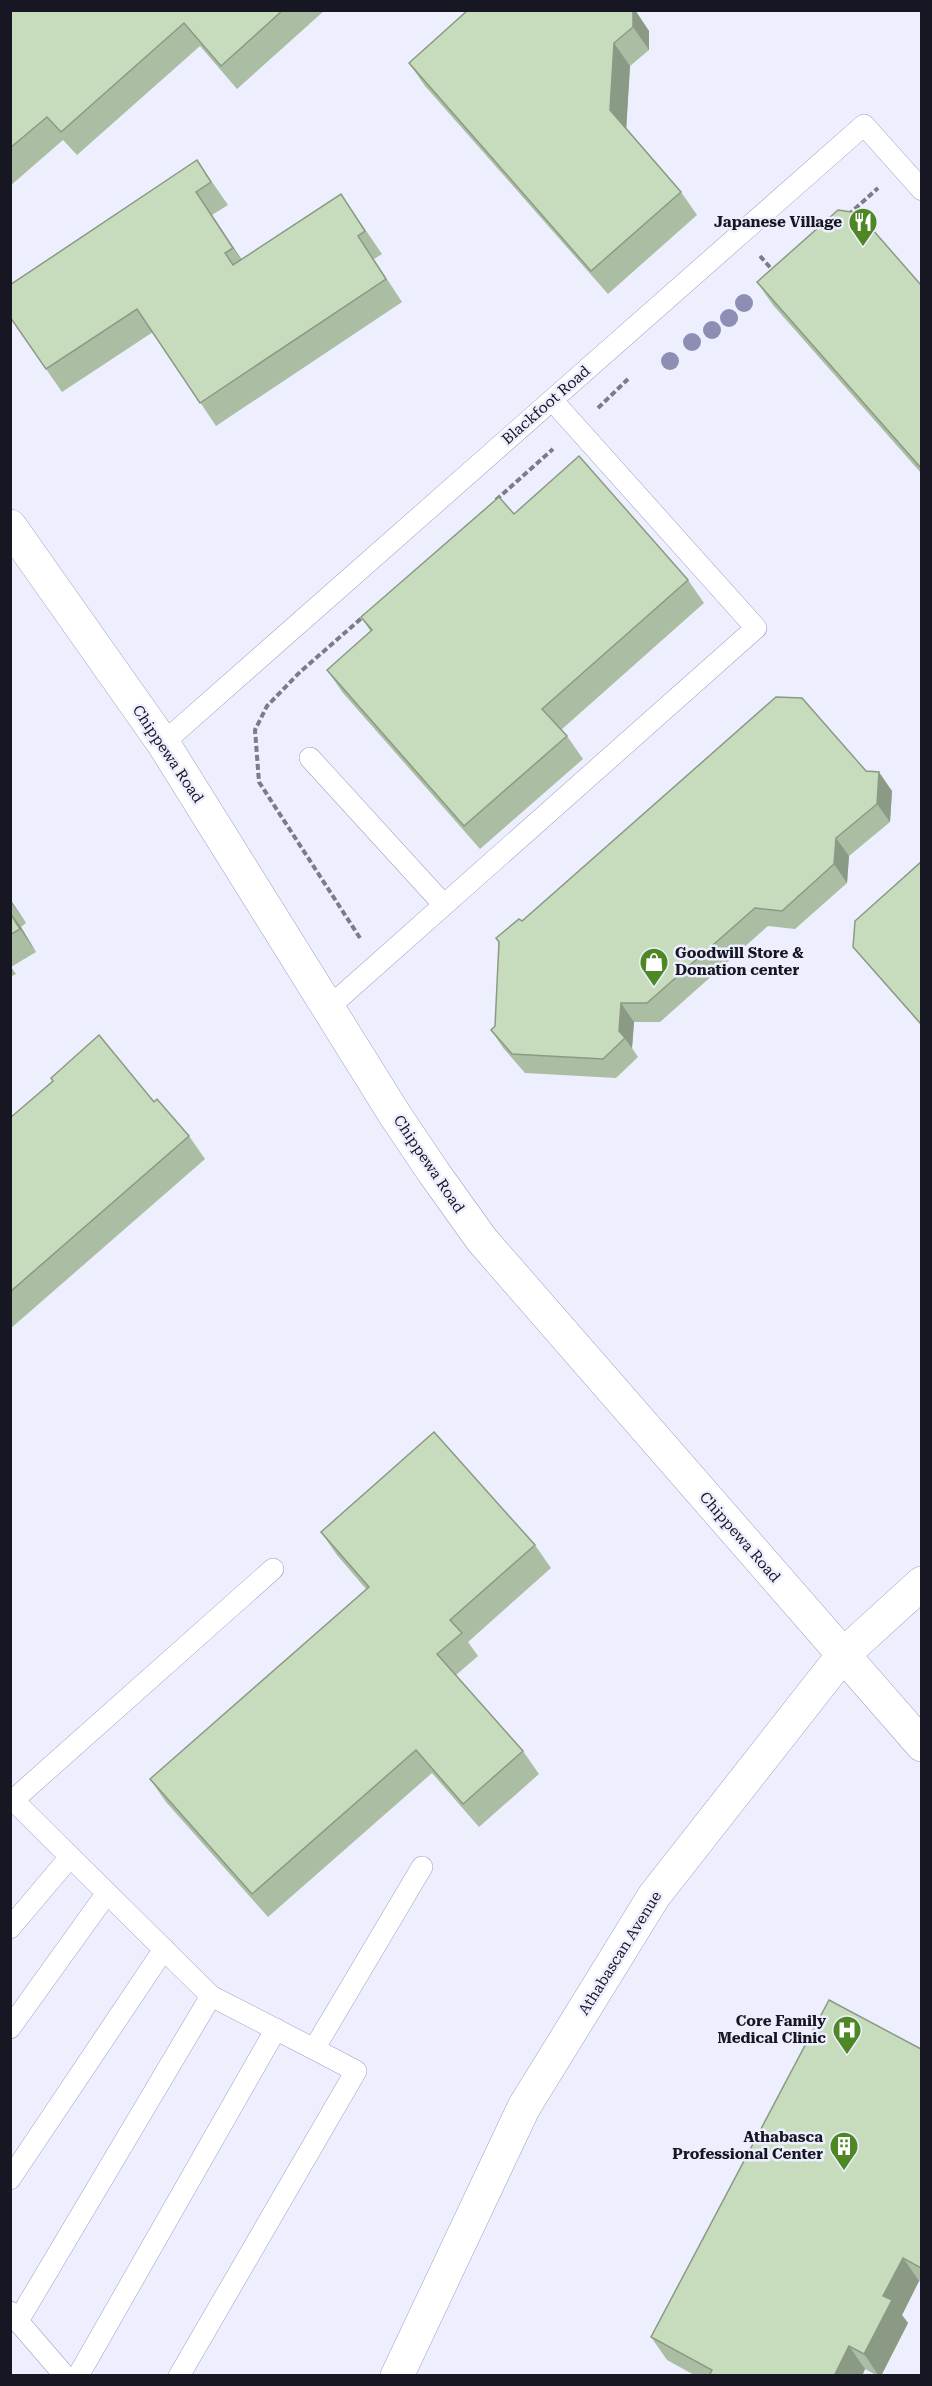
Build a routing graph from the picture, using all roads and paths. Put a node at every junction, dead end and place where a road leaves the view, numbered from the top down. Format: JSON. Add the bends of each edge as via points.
{"nodes":[{"id":1,"x":921,"y":190,"type":"edge"},
{"id":2,"x":869,"y":197,"type":"dead end"},
{"id":3,"x":844,"y":218,"type":"edge"},
{"id":4,"x":754,"y":249,"type":"dead end"},
{"id":5,"x":777,"y":276,"type":"edge"},
{"id":6,"x":632,"y":375,"type":"dead end"},
{"id":7,"x":552,"y":400,"type":"junction"},
{"id":8,"x":578,"y":428,"type":"junction"},
{"id":9,"x":494,"y":501,"type":"edge"},
{"id":10,"x":10,"y":526,"type":"edge"},
{"id":11,"x":371,"y":610,"type":"edge"},
{"id":12,"x":163,"y":743,"type":"junction"},
{"id":13,"x":310,"y":758,"type":"dead end"},
{"id":14,"x":444,"y":905,"type":"junction"},
{"id":15,"x":364,"y":944,"type":"dead end"},
{"id":16,"x":328,"y":1008,"type":"junction"},
{"id":17,"x":273,"y":1569,"type":"dead end"},
{"id":18,"x":921,"y":1583,"type":"edge"},
{"id":19,"x":843,"y":1655,"type":"junction"},
{"id":20,"x":921,"y":1745,"type":"edge"},
{"id":21,"x":12,"y":1800,"type":"edge"},
{"id":22,"x":70,"y":1857,"type":"junction"},
{"id":23,"x":422,"y":1867,"type":"dead end"},
{"id":24,"x":107,"y":1893,"type":"junction"},
{"id":25,"x":10,"y":1928,"type":"edge"},
{"id":26,"x":164,"y":1949,"type":"junction"},
{"id":27,"x":211,"y":1996,"type":"junction"},
{"id":28,"x":10,"y":2028,"type":"edge"},
{"id":29,"x":276,"y":2029,"type":"junction"},
{"id":30,"x":314,"y":2049,"type":"junction"},
{"id":31,"x":10,"y":2179,"type":"edge"},
{"id":32,"x":14,"y":2316,"type":"edge"},
{"id":33,"x":65,"y":2376,"type":"edge"},
{"id":34,"x":78,"y":2376,"type":"edge"},
{"id":35,"x":179,"y":2376,"type":"edge"},
{"id":36,"x":397,"y":2376,"type":"edge"}],
"edges":[{"from":1,"to":7,"type":"lane","name":"Blackfoot Road","via":[[864,125]]},
{"from":2,"to":3,"type":"path"},
{"from":4,"to":5,"type":"path"},
{"from":6,"to":8,"type":"path"},
{"from":7,"to":8,"type":"lane"},
{"from":7,"to":12,"type":"lane","name":"Blackfoot Road"},
{"from":8,"to":9,"type":"path"},
{"from":8,"to":14,"type":"lane","via":[[756,628]]},
{"from":10,"to":12,"type":"street","name":"Chippewa Road"},
{"from":11,"to":15,"type":"path","via":[[267,706],[255,730],[259,782]]},
{"from":12,"to":16,"type":"street","name":"Chippewa Road"},
{"from":13,"to":14,"type":"lane"},
{"from":14,"to":16,"type":"lane"},
{"from":16,"to":19,"type":"street","name":"Chippewa Road","via":[[482,1240]]},
{"from":17,"to":21,"type":"lane"},
{"from":18,"to":19,"type":"street","name":"Athabascan Avenue"},
{"from":19,"to":20,"type":"street","name":"Chippewa Road"},
{"from":19,"to":36,"type":"street","name":"Athabascan Avenue","via":[[654,1896],[524,2107]]},
{"from":21,"to":22,"type":"lane"},
{"from":22,"to":24,"type":"lane"},
{"from":22,"to":25,"type":"lane"},
{"from":23,"to":30,"type":"lane"},
{"from":24,"to":26,"type":"lane"},
{"from":24,"to":28,"type":"lane"},
{"from":26,"to":27,"type":"lane"},
{"from":26,"to":31,"type":"lane"},
{"from":27,"to":29,"type":"lane"},
{"from":27,"to":32,"type":"lane"},
{"from":29,"to":30,"type":"lane"},
{"from":29,"to":34,"type":"lane"},
{"from":30,"to":35,"type":"lane","via":[[356,2071]]},
{"from":32,"to":33,"type":"lane"}]}
